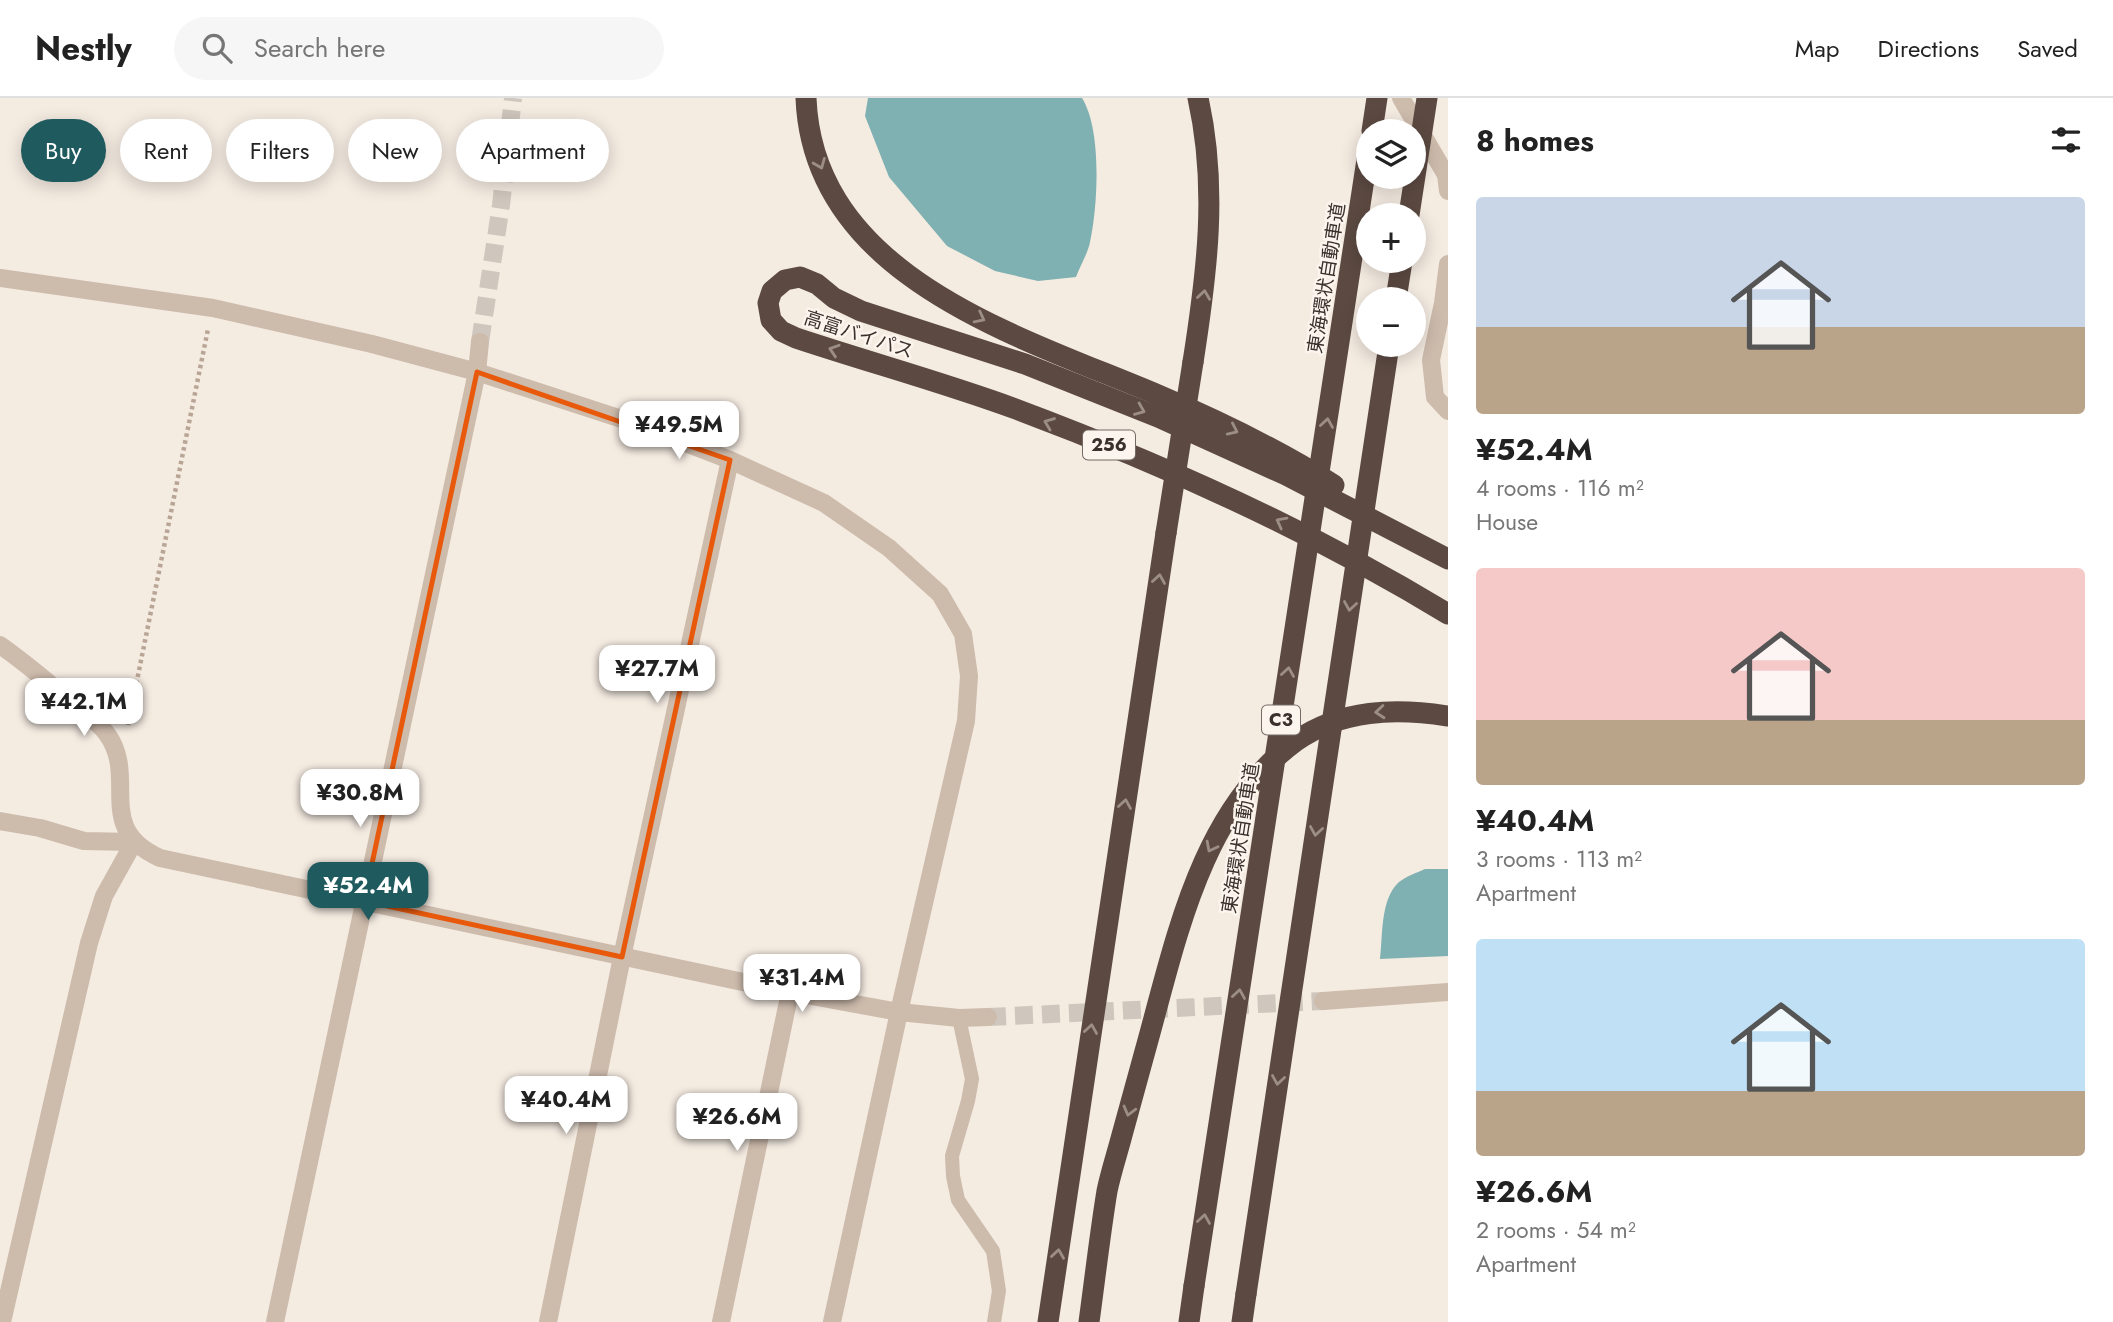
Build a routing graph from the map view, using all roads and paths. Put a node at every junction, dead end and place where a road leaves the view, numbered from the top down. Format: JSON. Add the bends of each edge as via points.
{"nodes":[{"id":1,"x":806,"y":98,"type":"edge"},
{"id":2,"x":1198,"y":98,"type":"edge"},
{"id":3,"x":1377,"y":98,"type":"edge"},
{"id":4,"x":1401,"y":98,"type":"edge"},
{"id":5,"x":1427,"y":98,"type":"edge"},
{"id":6,"x":1374,"y":119,"type":"edge"},
{"id":7,"x":1362,"y":189,"type":"edge"},
{"id":8,"x":1448,"y":191,"type":"edge"},
{"id":9,"x":1411,"y":203,"type":"edge"},
{"id":10,"x":1448,"y":264,"type":"edge"},
{"id":11,"x":0,"y":278,"type":"edge"},
{"id":12,"x":1446,"y":303,"type":"edge"},
{"id":13,"x":213,"y":307,"type":"junction"},
{"id":14,"x":480,"y":342,"type":"tunnel mouth"},
{"id":15,"x":1387,"y":357,"type":"edge"},
{"id":16,"x":477,"y":372,"type":"junction"},
{"id":17,"x":1448,"y":411,"type":"edge"},
{"id":18,"x":730,"y":460,"type":"junction"},
{"id":19,"x":1448,"y":558,"type":"edge"},
{"id":20,"x":1448,"y":614,"type":"edge"},
{"id":21,"x":0,"y":645,"type":"edge"},
{"id":22,"x":1448,"y":716,"type":"edge"},
{"id":23,"x":114,"y":745,"type":"junction"},
{"id":24,"x":0,"y":821,"type":"edge"},
{"id":25,"x":134,"y":842,"type":"junction"},
{"id":26,"x":364,"y":901,"type":"junction"},
{"id":27,"x":622,"y":957,"type":"junction"},
{"id":28,"x":790,"y":992,"type":"junction"},
{"id":29,"x":1448,"y":992,"type":"edge"},
{"id":30,"x":1323,"y":1001,"type":"tunnel mouth"},
{"id":31,"x":899,"y":1012,"type":"junction"},
{"id":32,"x":988,"y":1017,"type":"tunnel mouth"},
{"id":33,"x":959,"y":1018,"type":"junction"},
{"id":34,"x":5,"y":1287,"type":"edge"},
{"id":35,"x":1243,"y":1313,"type":"edge"},
{"id":36,"x":2,"y":1322,"type":"edge"},
{"id":37,"x":275,"y":1322,"type":"edge"},
{"id":38,"x":548,"y":1322,"type":"edge"},
{"id":39,"x":721,"y":1322,"type":"edge"},
{"id":40,"x":832,"y":1322,"type":"edge"},
{"id":41,"x":994,"y":1322,"type":"edge"},
{"id":42,"x":1048,"y":1322,"type":"edge"},
{"id":43,"x":1089,"y":1322,"type":"edge"},
{"id":44,"x":1189,"y":1322,"type":"edge"}],
"edges":[{"from":1,"to":19,"type":"highway","one_way":true,"via":[[814,151],[842,209],[908,275],[1016,336],[1161,396],[1291,458]]},
{"from":42,"to":2,"type":"highway","one_way":true,"bridge":true,"via":[[1208,262],[1208,160]]},
{"from":3,"to":6,"type":"highway"},
{"from":4,"to":8,"type":"street","via":[[1446,175]]},
{"from":5,"to":9,"type":"highway","bridge":true},
{"from":44,"to":7,"type":"highway","name":"東海環状自動車道","number":"C3","one_way":true,"bridge":true},
{"from":10,"to":12,"type":"street"},
{"from":11,"to":13,"type":"street"},
{"from":12,"to":17,"type":"street","via":[[1431,360],[1435,397]]},
{"from":13,"to":16,"type":"street"},
{"from":13,"to":23,"type":"path","via":[[129,721],[124,736]]},
{"from":14,"to":16,"type":"street"},
{"from":15,"to":35,"type":"highway","one_way":true,"bridge":true},
{"from":16,"to":18,"type":"street"},
{"from":16,"to":26,"type":"street"},
{"from":18,"to":27,"type":"street"},
{"from":18,"to":31,"type":"street","via":[[824,503],[889,548],[940,594],[963,634],[969,676],[966,721]]},
{"from":20,"to":19,"type":"highway","name":"高富バイパス","number":"256","one_way":true,"via":[[1274,518],[1143,458],[781,331],[771,320],[768,303],[772,291],[785,280],[800,277],[861,311],[1025,364],[1286,475]]},
{"from":21,"to":23,"type":"street","via":[[106,731]]},
{"from":22,"to":43,"type":"highway","one_way":true,"via":[[1386,710],[1326,724],[1296,741],[1268,766],[1223,824],[1184,914],[1111,1176]]},
{"from":23,"to":25,"type":"street","via":[[121,811]]},
{"from":24,"to":25,"type":"street","via":[[84,841]]},
{"from":25,"to":26,"type":"street","via":[[160,858]]},
{"from":25,"to":34,"type":"street","via":[[104,896],[89,943]]},
{"from":26,"to":27,"type":"street"},
{"from":26,"to":37,"type":"street"},
{"from":27,"to":28,"type":"street"},
{"from":27,"to":38,"type":"street"},
{"from":28,"to":31,"type":"street"},
{"from":28,"to":39,"type":"street"},
{"from":29,"to":30,"type":"street"},
{"from":31,"to":33,"type":"street"},
{"from":31,"to":40,"type":"street"},
{"from":32,"to":33,"type":"street"},
{"from":33,"to":41,"type":"lane","via":[[972,1080],[954,1144],[953,1176],[958,1200],[993,1251],[999,1291]]},
{"from":34,"to":36,"type":"street"}]}
